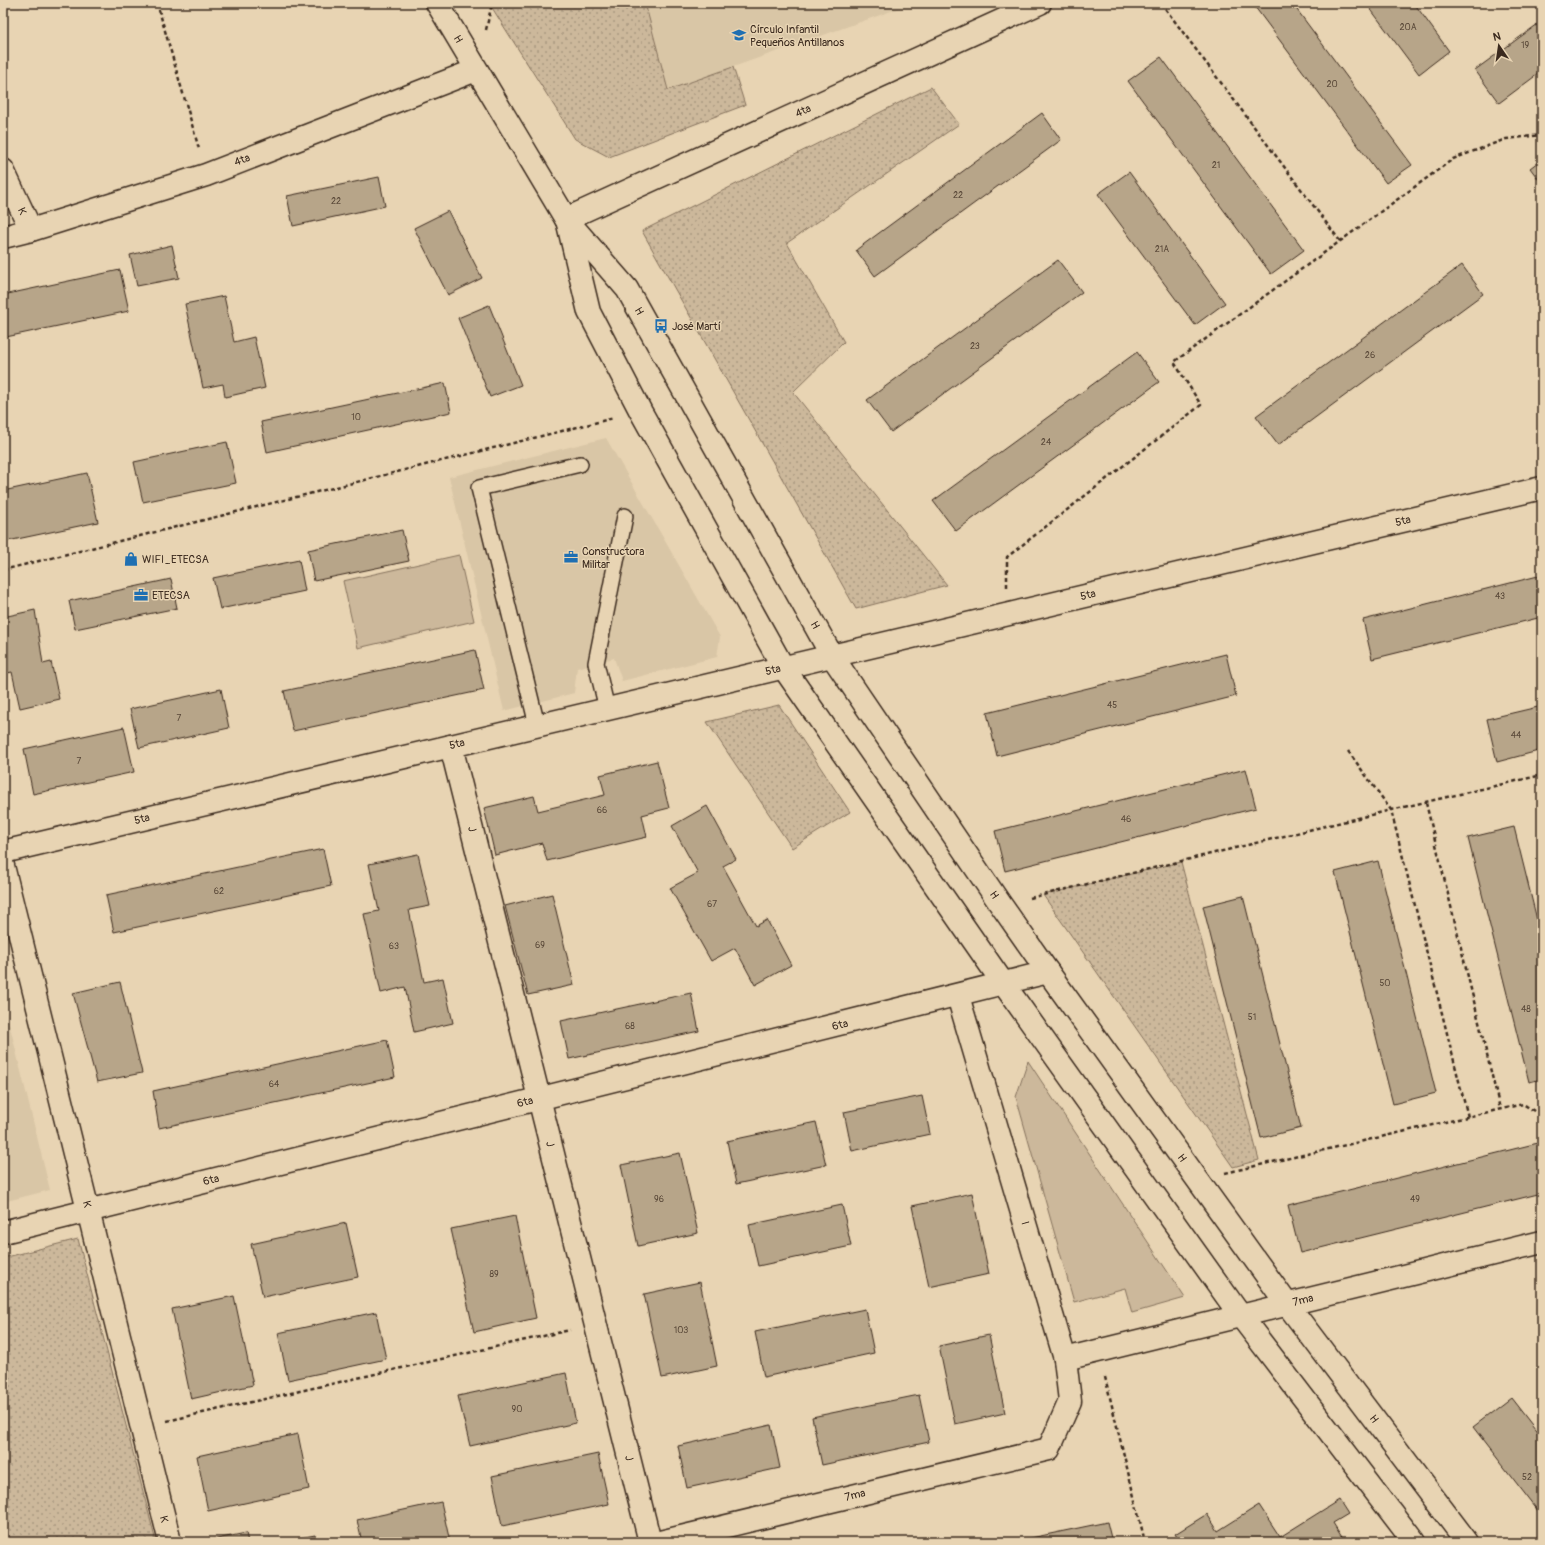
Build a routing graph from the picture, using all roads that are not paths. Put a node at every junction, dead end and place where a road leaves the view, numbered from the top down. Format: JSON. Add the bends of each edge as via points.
{"nodes":[{"id":1,"x":437,"y":3,"type":"edge"},
{"id":2,"x":1040,"y":3,"type":"edge"},
{"id":3,"x":476,"y":70,"type":"junction"},
{"id":4,"x":3,"y":170,"type":"edge"},
{"id":5,"x":566,"y":218,"type":"junction"},
{"id":6,"x":31,"y":230,"type":"junction"},
{"id":7,"x":3,"y":237,"type":"edge"},
{"id":8,"x":580,"y":464,"type":"dead end"},
{"id":9,"x":1542,"y":488,"type":"edge"},
{"id":10,"x":625,"y":516,"type":"dead end"},
{"id":11,"x":832,"y":656,"type":"junction"},
{"id":12,"x":783,"y":667,"type":"junction"},
{"id":13,"x":607,"y":709,"type":"junction"},
{"id":14,"x":537,"y":725,"type":"junction"},
{"id":15,"x":451,"y":746,"type":"junction"},
{"id":16,"x":3,"y":852,"type":"edge"},
{"id":17,"x":3,"y":866,"type":"edge"},
{"id":18,"x":1048,"y":972,"type":"junction"},
{"id":19,"x":1002,"y":983,"type":"junction"},
{"id":20,"x":958,"y":996,"type":"junction"},
{"id":21,"x":539,"y":1099,"type":"junction"},
{"id":22,"x":88,"y":1210,"type":"junction"},
{"id":23,"x":3,"y":1232,"type":"edge"},
{"id":24,"x":1542,"y":1242,"type":"edge"},
{"id":25,"x":1287,"y":1304,"type":"junction"},
{"id":26,"x":1240,"y":1315,"type":"junction"},
{"id":27,"x":1065,"y":1359,"type":"junction"},
{"id":28,"x":1049,"y":1449,"type":"joint"},
{"id":29,"x":170,"y":1542,"type":"edge"},
{"id":30,"x":650,"y":1542,"type":"edge"},
{"id":31,"x":660,"y":1542,"type":"edge"},
{"id":32,"x":1414,"y":1542,"type":"edge"},
{"id":33,"x":1467,"y":1542,"type":"edge"}],
"edges":[{"from":1,"to":3,"type":"street","name":"H"},
{"from":2,"to":5,"type":"street","name":"4ta"},
{"from":3,"to":5,"type":"street","name":"H"},
{"from":3,"to":6,"type":"street","name":"4ta","via":[[206,175]]},
{"from":4,"to":6,"type":"street","name":"K"},
{"from":5,"to":11,"type":"street","name":"H","via":[[627,289]]},
{"from":5,"to":12,"type":"street","name":"H","via":[[589,312],[641,412]]},
{"from":6,"to":7,"type":"street","name":"4ta"},
{"from":8,"to":14,"type":"lane","via":[[479,488]]},
{"from":9,"to":11,"type":"street","name":"5ta"},
{"from":10,"to":13,"type":"lane","via":[[596,663]]},
{"from":11,"to":12,"type":"street","name":"5ta"},
{"from":11,"to":18,"type":"street","name":"H"},
{"from":12,"to":13,"type":"street","name":"5ta"},
{"from":12,"to":19,"type":"street","name":"H"},
{"from":13,"to":14,"type":"street","name":"5ta"},
{"from":14,"to":15,"type":"street","name":"5ta"},
{"from":15,"to":16,"type":"street","name":"5ta"},
{"from":15,"to":21,"type":"street","name":"J"},
{"from":17,"to":22,"type":"street","name":"K"},
{"from":18,"to":19,"type":"street","name":"6ta"},
{"from":18,"to":25,"type":"street","name":"H"},
{"from":19,"to":20,"type":"street","name":"6ta"},
{"from":19,"to":26,"type":"street","name":"H"},
{"from":20,"to":21,"type":"street","name":"6ta"},
{"from":20,"to":27,"type":"street","name":"I"},
{"from":21,"to":22,"type":"street","name":"6ta"},
{"from":21,"to":30,"type":"street","name":"J"},
{"from":22,"to":23,"type":"street","name":"6ta"},
{"from":22,"to":29,"type":"street","name":"K"},
{"from":24,"to":25,"type":"street","name":"7ma"},
{"from":25,"to":26,"type":"street","name":"7ma"},
{"from":25,"to":33,"type":"street","name":"H"},
{"from":26,"to":27,"type":"street","name":"7ma"},
{"from":26,"to":32,"type":"street","name":"H"},
{"from":27,"to":28,"type":"street","name":"I","via":[[1070,1401]]},
{"from":28,"to":31,"type":"street","name":"7ma"}]}
